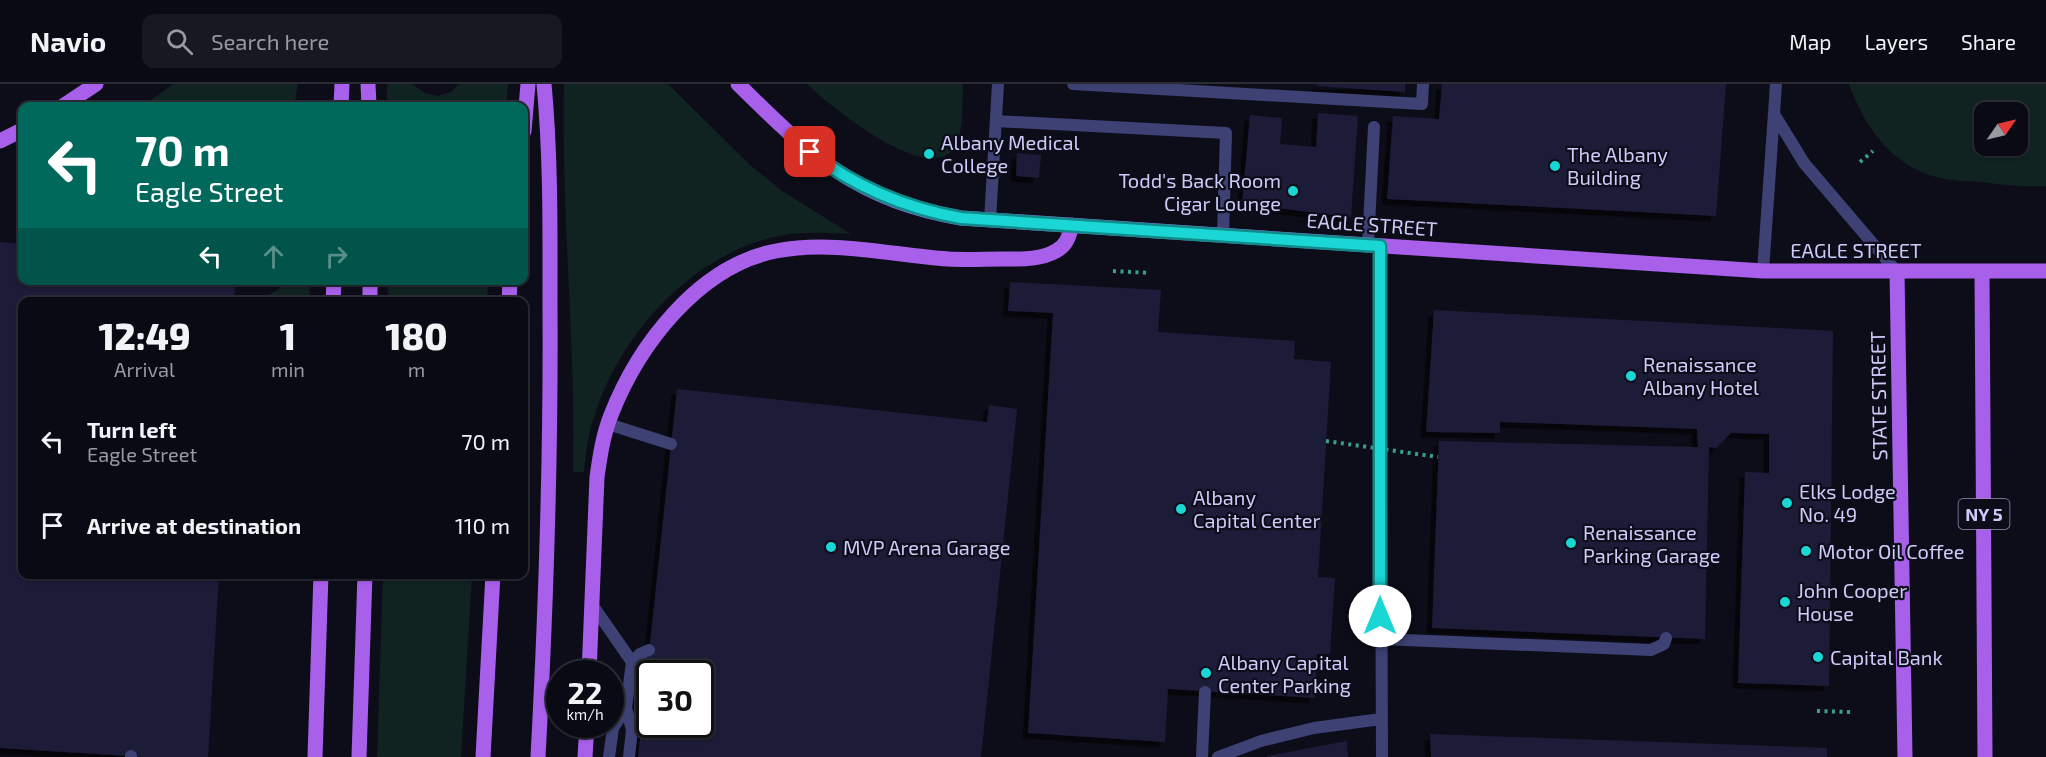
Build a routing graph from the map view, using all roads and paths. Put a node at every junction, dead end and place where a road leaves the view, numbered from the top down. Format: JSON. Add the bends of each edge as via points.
{"nodes":[{"id":1,"x":96,"y":84,"type":"edge"},
{"id":2,"x":342,"y":84,"type":"edge"},
{"id":3,"x":368,"y":84,"type":"edge"},
{"id":4,"x":528,"y":84,"type":"edge"},
{"id":5,"x":544,"y":84,"type":"edge"},
{"id":6,"x":738,"y":84,"type":"edge"},
{"id":7,"x":998,"y":84,"type":"edge"},
{"id":8,"x":1073,"y":84,"type":"edge"},
{"id":9,"x":1423,"y":84,"type":"edge"},
{"id":10,"x":1776,"y":84,"type":"edge"},
{"id":11,"x":69,"y":102,"type":"edge"},
{"id":12,"x":341,"y":102,"type":"edge"},
{"id":13,"x":369,"y":102,"type":"edge"},
{"id":14,"x":526,"y":102,"type":"edge"},
{"id":15,"x":1774,"y":114,"type":"junction"},
{"id":16,"x":996,"y":121,"type":"junction"},
{"id":17,"x":1374,"y":127,"type":"dead end"},
{"id":18,"x":18,"y":132,"type":"edge"},
{"id":19,"x":0,"y":141,"type":"edge"},
{"id":20,"x":1873,"y":151,"type":"dead end"},
{"id":21,"x":1860,"y":162,"type":"dead end"},
{"id":22,"x":990,"y":219,"type":"junction"},
{"id":23,"x":1072,"y":225,"type":"junction"},
{"id":24,"x":1223,"y":235,"type":"junction"},
{"id":25,"x":1374,"y":245,"type":"junction"},
{"id":26,"x":1113,"y":271,"type":"dead end"},
{"id":27,"x":1762,"y":271,"type":"junction"},
{"id":28,"x":1982,"y":271,"type":"junction"},
{"id":29,"x":2046,"y":271,"type":"edge"},
{"id":30,"x":1897,"y":272,"type":"junction"},
{"id":31,"x":1150,"y":273,"type":"dead end"},
{"id":32,"x":608,"y":424,"type":"junction"},
{"id":33,"x":1326,"y":441,"type":"dead end"},
{"id":34,"x":671,"y":444,"type":"dead end"},
{"id":35,"x":1438,"y":457,"type":"dead end"},
{"id":36,"x":321,"y":579,"type":"edge"},
{"id":37,"x":365,"y":579,"type":"edge"},
{"id":38,"x":493,"y":579,"type":"edge"},
{"id":39,"x":591,"y":603,"type":"junction"},
{"id":40,"x":1666,"y":638,"type":"dead end"},
{"id":41,"x":1380,"y":639,"type":"junction"},
{"id":42,"x":649,"y":650,"type":"dead end"},
{"id":43,"x":589,"y":660,"type":"edge"},
{"id":44,"x":632,"y":662,"type":"junction"},
{"id":45,"x":1205,"y":692,"type":"dead end"},
{"id":46,"x":626,"y":708,"type":"junction"},
{"id":47,"x":1817,"y":711,"type":"dead end"},
{"id":48,"x":1851,"y":712,"type":"dead end"},
{"id":49,"x":1381,"y":719,"type":"junction"},
{"id":50,"x":586,"y":738,"type":"edge"},
{"id":51,"x":315,"y":757,"type":"edge"},
{"id":52,"x":359,"y":757,"type":"edge"},
{"id":53,"x":483,"y":757,"type":"edge"},
{"id":54,"x":538,"y":757,"type":"edge"},
{"id":55,"x":585,"y":757,"type":"edge"},
{"id":56,"x":609,"y":757,"type":"edge"},
{"id":57,"x":629,"y":757,"type":"edge"},
{"id":58,"x":1202,"y":757,"type":"edge"},
{"id":59,"x":1218,"y":757,"type":"edge"},
{"id":60,"x":1382,"y":757,"type":"edge"},
{"id":61,"x":1905,"y":757,"type":"edge"},
{"id":62,"x":1985,"y":757,"type":"edge"}],
"edges":[{"from":1,"to":11,"type":"main road"},
{"from":2,"to":12,"type":"main road"},
{"from":3,"to":13,"type":"main road"},
{"from":4,"to":14,"type":"main road"},
{"from":5,"to":54,"type":"main road","via":[[550,359]]},
{"from":6,"to":22,"type":"main road","name":"EAGLE STREET","via":[[806,149],[872,192],[932,213]]},
{"from":7,"to":16,"type":"street"},
{"from":8,"to":9,"type":"street","via":[[1422,104]]},
{"from":10,"to":15,"type":"street"},
{"from":15,"to":27,"type":"street"},
{"from":15,"to":30,"type":"street","via":[[1804,163]]},
{"from":16,"to":22,"type":"street"},
{"from":16,"to":24,"type":"street","via":[[1226,133]]},
{"from":17,"to":25,"type":"street"},
{"from":18,"to":19,"type":"main road"},
{"from":20,"to":21,"type":"path"},
{"from":22,"to":23,"type":"main road","name":"EAGLE STREET"},
{"from":23,"to":24,"type":"main road","name":"EAGLE STREET"},
{"from":23,"to":32,"type":"main road","via":[[1068,240],[1058,250],[1017,260],[948,259],[809,246],[744,261],[695,292],[657,334],[623,387]]},
{"from":24,"to":25,"type":"main road","name":"EAGLE STREET"},
{"from":25,"to":27,"type":"main road","name":"EAGLE STREET"},
{"from":25,"to":41,"type":"street"},
{"from":26,"to":31,"type":"path"},
{"from":27,"to":30,"type":"main road","name":"EAGLE STREET"},
{"from":28,"to":29,"type":"main road","name":"EAGLE STREET"},
{"from":28,"to":30,"type":"main road","name":"EAGLE STREET"},
{"from":28,"to":62,"type":"main road","number":"NY 5"},
{"from":30,"to":61,"type":"main road","name":"STATE STREET"},
{"from":32,"to":34,"type":"street"},
{"from":32,"to":39,"type":"main road","via":[[597,477]]},
{"from":33,"to":35,"type":"path","bridge":true},
{"from":36,"to":51,"type":"main road"},
{"from":37,"to":52,"type":"main road"},
{"from":38,"to":53,"type":"main road"},
{"from":39,"to":43,"type":"main road"},
{"from":39,"to":44,"type":"street"},
{"from":40,"to":41,"type":"street","via":[[1664,644],[1651,650]]},
{"from":41,"to":49,"type":"street"},
{"from":42,"to":44,"type":"street"},
{"from":44,"to":46,"type":"street"},
{"from":45,"to":58,"type":"street"},
{"from":46,"to":56,"type":"street","via":[[613,728]]},
{"from":46,"to":57,"type":"street","via":[[632,730]]},
{"from":47,"to":48,"type":"path"},
{"from":49,"to":59,"type":"street","via":[[1314,728]]},
{"from":49,"to":60,"type":"street"},
{"from":50,"to":55,"type":"main road"}]}
